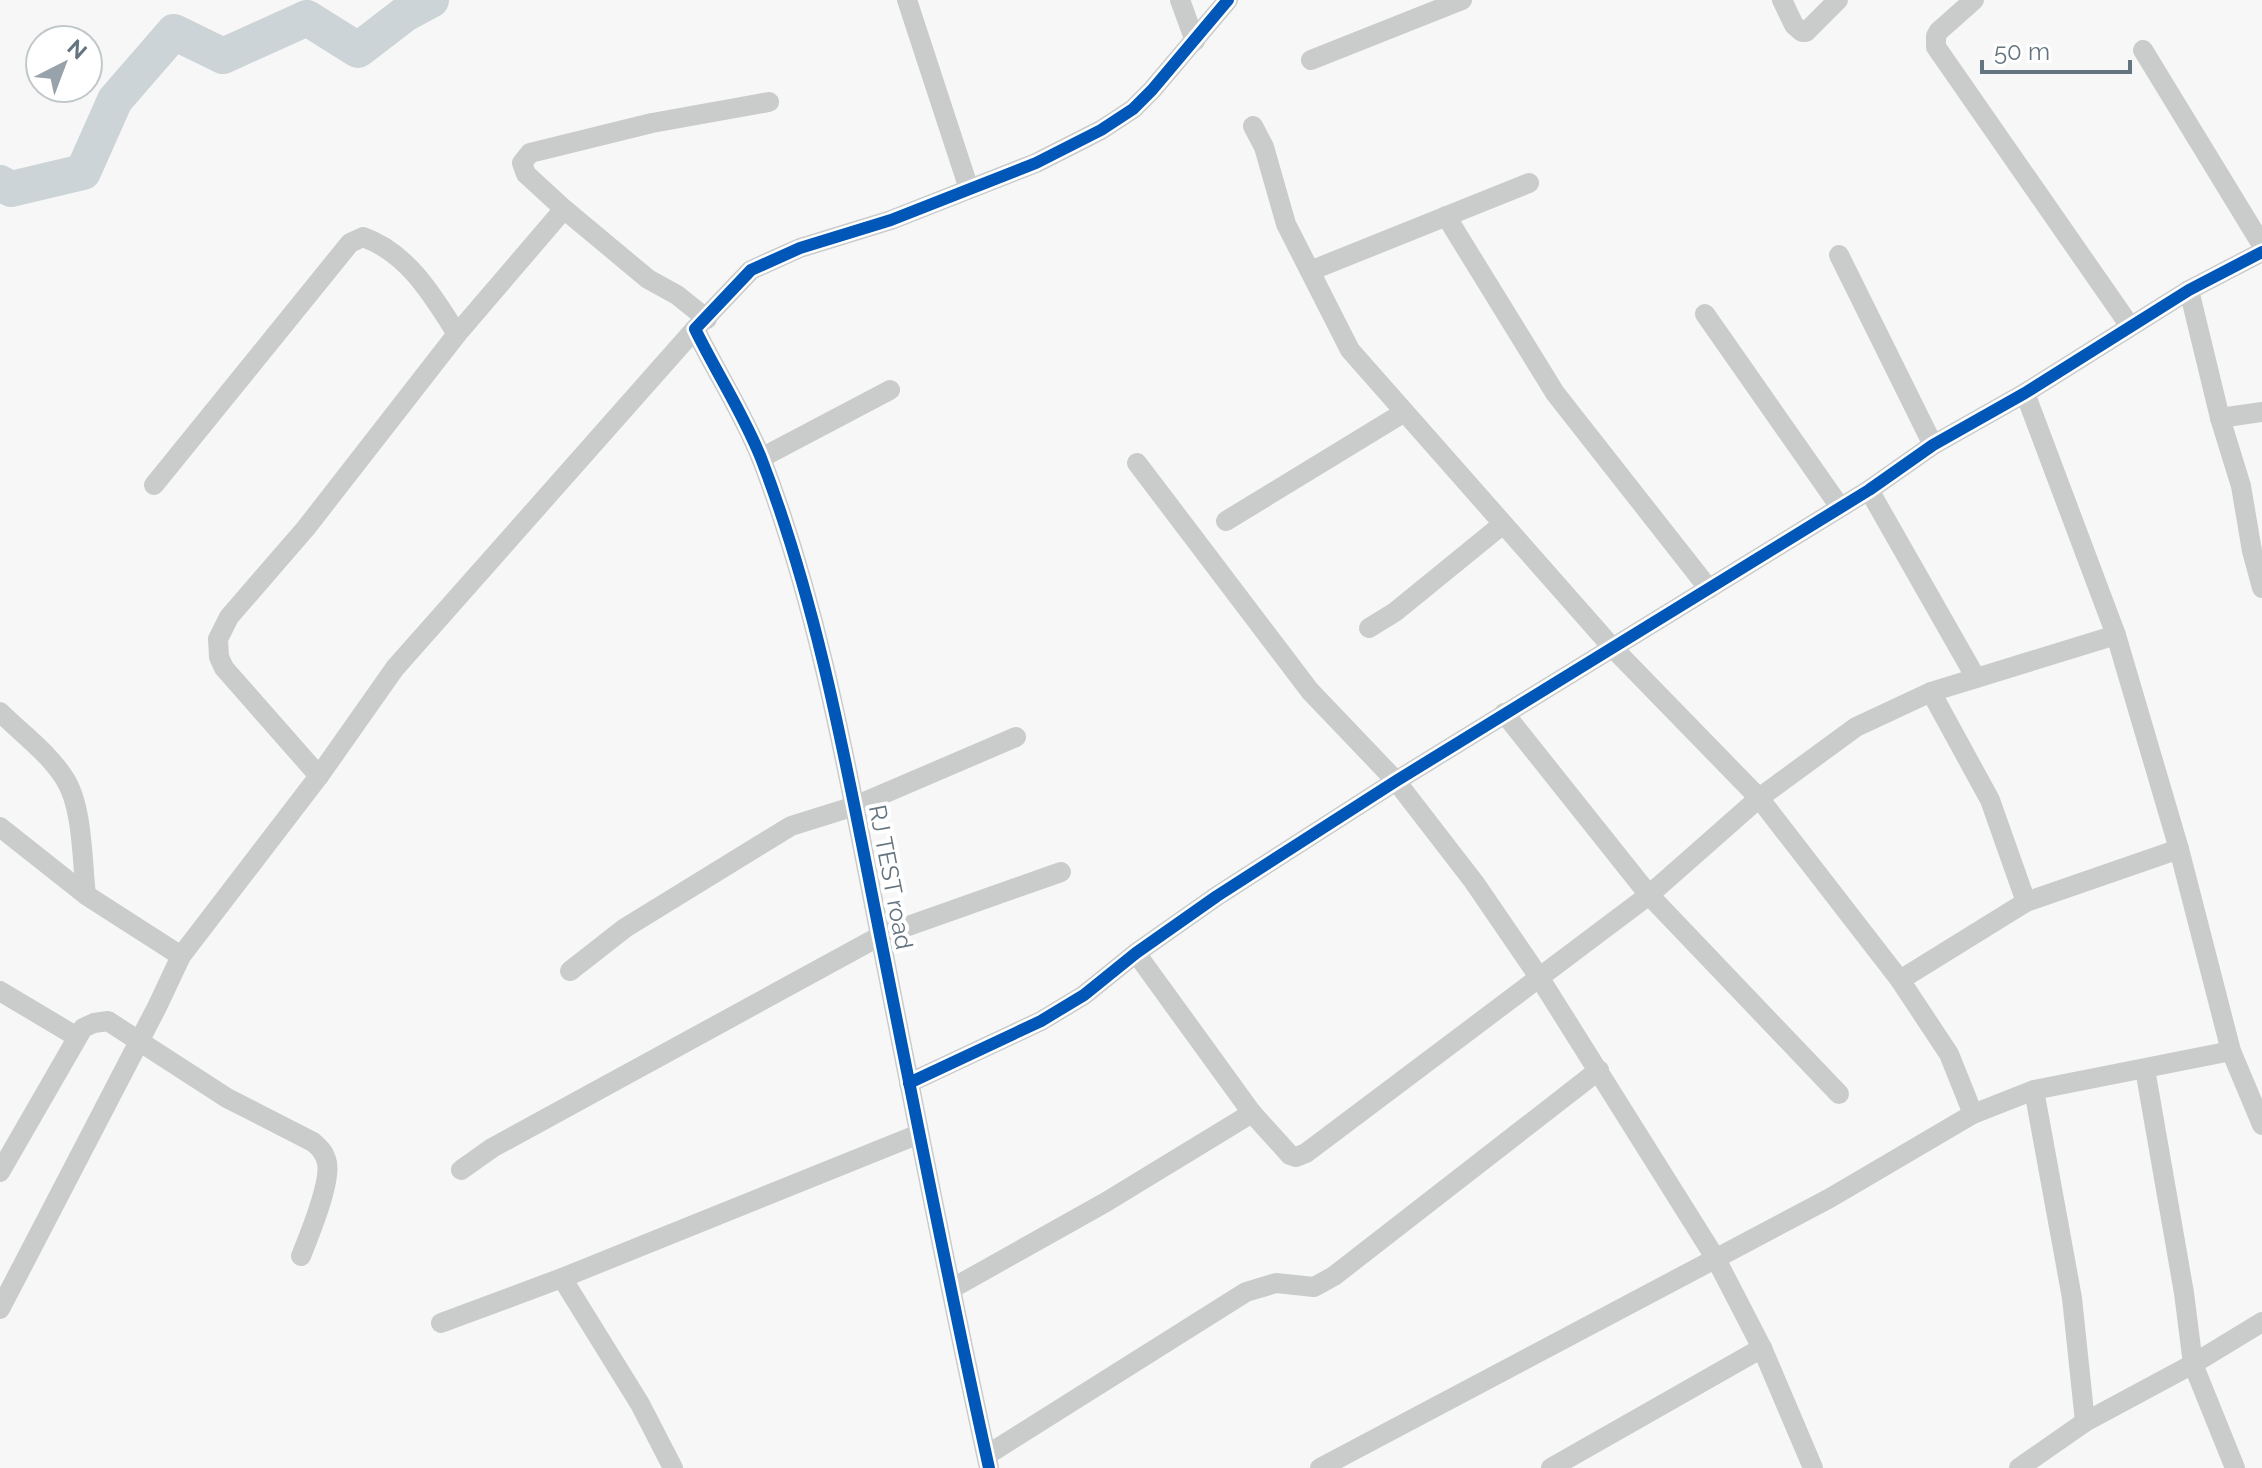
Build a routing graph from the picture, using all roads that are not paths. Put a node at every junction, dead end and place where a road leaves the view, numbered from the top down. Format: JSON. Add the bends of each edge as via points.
{"nodes":[{"id":1,"x":907,"y":0,"type":"edge"},
{"id":2,"x":1180,"y":0,"type":"edge"},
{"id":3,"x":1228,"y":0,"type":"edge"},
{"id":4,"x":1462,"y":0,"type":"edge"},
{"id":5,"x":1782,"y":0,"type":"edge"},
{"id":6,"x":1838,"y":0,"type":"edge"},
{"id":7,"x":1974,"y":0,"type":"edge"},
{"id":8,"x":1195,"y":41,"type":"junction"},
{"id":9,"x":2143,"y":50,"type":"dead end"},
{"id":10,"x":1311,"y":60,"type":"dead end"},
{"id":11,"x":769,"y":102,"type":"dead end"},
{"id":12,"x":1253,"y":126,"type":"dead end"},
{"id":13,"x":1529,"y":183,"type":"dead end"},
{"id":14,"x":969,"y":189,"type":"junction"},
{"id":15,"x":564,"y":209,"type":"junction"},
{"id":16,"x":1446,"y":216,"type":"junction"},
{"id":17,"x":2262,"y":245,"type":"edge"},
{"id":18,"x":2262,"y":252,"type":"edge"},
{"id":19,"x":1839,"y":255,"type":"dead end"},
{"id":20,"x":1310,"y":271,"type":"junction"},
{"id":21,"x":2189,"y":290,"type":"junction"},
{"id":22,"x":1705,"y":314,"type":"dead end"},
{"id":23,"x":701,"y":324,"type":"junction"},
{"id":24,"x":2130,"y":326,"type":"junction"},
{"id":25,"x":457,"y":334,"type":"junction"},
{"id":26,"x":890,"y":390,"type":"dead end"},
{"id":27,"x":2025,"y":393,"type":"junction"},
{"id":28,"x":2262,"y":412,"type":"edge"},
{"id":29,"x":1403,"y":413,"type":"junction"},
{"id":30,"x":2220,"y":418,"type":"junction"},
{"id":31,"x":1933,"y":445,"type":"junction"},
{"id":32,"x":761,"y":458,"type":"junction"},
{"id":33,"x":1137,"y":463,"type":"dead end"},
{"id":34,"x":154,"y":485,"type":"dead end"},
{"id":35,"x":1869,"y":490,"type":"junction"},
{"id":36,"x":1840,"y":507,"type":"junction"},
{"id":37,"x":1226,"y":521,"type":"dead end"},
{"id":38,"x":1503,"y":524,"type":"junction"},
{"id":39,"x":2262,"y":588,"type":"edge"},
{"id":40,"x":1709,"y":589,"type":"junction"},
{"id":41,"x":1369,"y":628,"type":"dead end"},
{"id":42,"x":2116,"y":635,"type":"junction"},
{"id":43,"x":1611,"y":646,"type":"junction"},
{"id":44,"x":1976,"y":678,"type":"junction"},
{"id":45,"x":1931,"y":692,"type":"junction"},
{"id":46,"x":0,"y":712,"type":"edge"},
{"id":47,"x":1504,"y":713,"type":"junction"},
{"id":48,"x":1016,"y":737,"type":"dead end"},
{"id":49,"x":319,"y":776,"type":"junction"},
{"id":50,"x":1396,"y":781,"type":"junction"},
{"id":51,"x":1759,"y":798,"type":"junction"},
{"id":52,"x":855,"y":806,"type":"junction"},
{"id":53,"x":0,"y":827,"type":"edge"},
{"id":54,"x":2179,"y":849,"type":"junction"},
{"id":55,"x":1061,"y":872,"type":"dead end"},
{"id":56,"x":86,"y":895,"type":"junction"},
{"id":57,"x":1649,"y":895,"type":"junction"},
{"id":58,"x":2026,"y":902,"type":"junction"},
{"id":59,"x":880,"y":936,"type":"junction"},
{"id":60,"x":1136,"y":953,"type":"junction"},
{"id":61,"x":181,"y":956,"type":"junction"},
{"id":62,"x":570,"y":971,"type":"dead end"},
{"id":63,"x":1539,"y":977,"type":"junction"},
{"id":64,"x":1900,"y":980,"type":"junction"},
{"id":65,"x":0,"y":991,"type":"edge"},
{"id":66,"x":77,"y":1037,"type":"junction"},
{"id":67,"x":138,"y":1041,"type":"junction"},
{"id":68,"x":2231,"y":1051,"type":"junction"},
{"id":69,"x":2145,"y":1069,"type":"junction"},
{"id":70,"x":1599,"y":1070,"type":"junction"},
{"id":71,"x":909,"y":1083,"type":"junction"},
{"id":72,"x":2034,"y":1090,"type":"junction"},
{"id":73,"x":1839,"y":1094,"type":"dead end"},
{"id":74,"x":1252,"y":1113,"type":"junction"},
{"id":75,"x":1973,"y":1114,"type":"junction"},
{"id":76,"x":2262,"y":1125,"type":"edge"},
{"id":77,"x":919,"y":1134,"type":"junction"},
{"id":78,"x":6,"y":1147,"type":"edge"},
{"id":79,"x":461,"y":1170,"type":"dead end"},
{"id":80,"x":0,"y":1172,"type":"edge"},
{"id":81,"x":301,"y":1256,"type":"dead end"},
{"id":82,"x":1716,"y":1259,"type":"junction"},
{"id":83,"x":562,"y":1278,"type":"junction"},
{"id":84,"x":951,"y":1289,"type":"junction"},
{"id":85,"x":0,"y":1309,"type":"edge"},
{"id":86,"x":2262,"y":1322,"type":"edge"},
{"id":87,"x":441,"y":1323,"type":"dead end"},
{"id":88,"x":1762,"y":1348,"type":"junction"},
{"id":89,"x":2193,"y":1364,"type":"junction"},
{"id":90,"x":2085,"y":1422,"type":"junction"},
{"id":91,"x":988,"y":1462,"type":"edge"},
{"id":92,"x":673,"y":1468,"type":"edge"},
{"id":93,"x":1320,"y":1468,"type":"edge"},
{"id":94,"x":1551,"y":1468,"type":"edge"},
{"id":95,"x":1813,"y":1468,"type":"edge"},
{"id":96,"x":2019,"y":1468,"type":"edge"},
{"id":97,"x":2235,"y":1468,"type":"edge"}],
"edges":[{"from":1,"to":14,"type":"street"},
{"from":2,"to":8,"type":"street"},
{"from":3,"to":8,"type":"street"},
{"from":4,"to":10,"type":"street"},
{"from":5,"to":6,"type":"street","via":[[1802,32]]},
{"from":7,"to":24,"type":"street","via":[[1939,31],[1936,47]]},
{"from":8,"to":14,"type":"street","via":[[1133,109],[1101,130]]},
{"from":9,"to":17,"type":"street"},
{"from":11,"to":15,"type":"street","via":[[530,153],[522,163],[526,174]]},
{"from":12,"to":20,"type":"street","via":[[1286,224]]},
{"from":13,"to":16,"type":"street"},
{"from":14,"to":23,"type":"street","via":[[751,270]]},
{"from":15,"to":23,"type":"street","via":[[648,279],[677,295]]},
{"from":15,"to":25,"type":"street"},
{"from":16,"to":20,"type":"street"},
{"from":16,"to":40,"type":"street","via":[[1555,393]]},
{"from":18,"to":21,"type":"street"},
{"from":19,"to":31,"type":"street"},
{"from":20,"to":29,"type":"street","via":[[1350,350]]},
{"from":21,"to":24,"type":"street"},
{"from":21,"to":30,"type":"street"},
{"from":22,"to":36,"type":"street"},
{"from":23,"to":32,"type":"street","name":"RJ TEST road"},
{"from":23,"to":49,"type":"street","via":[[414,646]]},
{"from":24,"to":27,"type":"street"},
{"from":25,"to":34,"type":"street","via":[[424,282],[377,242],[363,237],[350,243]]},
{"from":25,"to":49,"type":"street","via":[[306,528],[229,617],[218,639],[224,668]]},
{"from":26,"to":32,"type":"street"},
{"from":27,"to":31,"type":"street"},
{"from":27,"to":42,"type":"street"},
{"from":28,"to":30,"type":"street"},
{"from":29,"to":37,"type":"street"},
{"from":29,"to":38,"type":"street"},
{"from":30,"to":39,"type":"street","via":[[2241,486]]},
{"from":31,"to":35,"type":"street"},
{"from":32,"to":52,"type":"street","name":"RJ TEST road","via":[[810,601]]},
{"from":33,"to":50,"type":"street","via":[[1310,691]]},
{"from":35,"to":36,"type":"street"},
{"from":35,"to":44,"type":"street"},
{"from":36,"to":40,"type":"street"},
{"from":38,"to":41,"type":"street"},
{"from":38,"to":43,"type":"street"},
{"from":40,"to":43,"type":"street"},
{"from":42,"to":44,"type":"street"},
{"from":42,"to":54,"type":"street"},
{"from":43,"to":47,"type":"street"},
{"from":43,"to":51,"type":"street"},
{"from":44,"to":45,"type":"street"},
{"from":45,"to":51,"type":"street","via":[[1856,727]]},
{"from":45,"to":58,"type":"street","via":[[1990,800]]},
{"from":46,"to":56,"type":"street","via":[[66,779],[74,801]]},
{"from":47,"to":50,"type":"street"},
{"from":47,"to":57,"type":"street"},
{"from":48,"to":52,"type":"street"},
{"from":49,"to":61,"type":"street"},
{"from":50,"to":60,"type":"street"},
{"from":50,"to":63,"type":"street"},
{"from":51,"to":57,"type":"street"},
{"from":51,"to":64,"type":"street"},
{"from":52,"to":59,"type":"street","name":"RJ TEST road"},
{"from":52,"to":62,"type":"street","via":[[791,826],[765,841],[625,928]]},
{"from":53,"to":56,"type":"street"},
{"from":54,"to":58,"type":"street"},
{"from":54,"to":68,"type":"street"},
{"from":55,"to":59,"type":"street"},
{"from":56,"to":61,"type":"street"},
{"from":57,"to":63,"type":"street"},
{"from":57,"to":73,"type":"street"},
{"from":58,"to":64,"type":"street"},
{"from":59,"to":71,"type":"street","name":"RJ TEST road"},
{"from":59,"to":79,"type":"street","via":[[492,1148]]},
{"from":60,"to":71,"type":"street","via":[[1041,1021]]},
{"from":60,"to":74,"type":"street"},
{"from":61,"to":67,"type":"street"},
{"from":63,"to":70,"type":"street"},
{"from":63,"to":74,"type":"street","via":[[1306,1153],[1290,1155]]},
{"from":64,"to":75,"type":"street","via":[[1949,1054]]},
{"from":65,"to":66,"type":"street"},
{"from":66,"to":67,"type":"street","via":[[83,1028],[108,1021]]},
{"from":66,"to":78,"type":"street"},
{"from":67,"to":81,"type":"street","via":[[323,1151],[328,1170]]},
{"from":67,"to":85,"type":"street"},
{"from":68,"to":69,"type":"street"},
{"from":68,"to":76,"type":"street"},
{"from":69,"to":72,"type":"street"},
{"from":69,"to":89,"type":"street"},
{"from":70,"to":82,"type":"street"},
{"from":70,"to":91,"type":"street","via":[[1334,1276],[1314,1287],[1276,1283],[1246,1292]]},
{"from":71,"to":77,"type":"street","name":"RJ TEST road"},
{"from":72,"to":75,"type":"street"},
{"from":72,"to":90,"type":"street","via":[[2072,1298]]},
{"from":74,"to":84,"type":"street"},
{"from":75,"to":82,"type":"street"},
{"from":77,"to":83,"type":"street"},
{"from":77,"to":84,"type":"street","name":"RJ TEST road"},
{"from":78,"to":80,"type":"street"},
{"from":82,"to":88,"type":"street"},
{"from":82,"to":93,"type":"street"},
{"from":83,"to":87,"type":"street"},
{"from":83,"to":92,"type":"street"},
{"from":84,"to":91,"type":"street","name":"RJ TEST road"},
{"from":86,"to":89,"type":"street"},
{"from":88,"to":94,"type":"street"},
{"from":88,"to":95,"type":"street"},
{"from":89,"to":90,"type":"street"},
{"from":89,"to":97,"type":"street"},
{"from":90,"to":96,"type":"street"}]}
